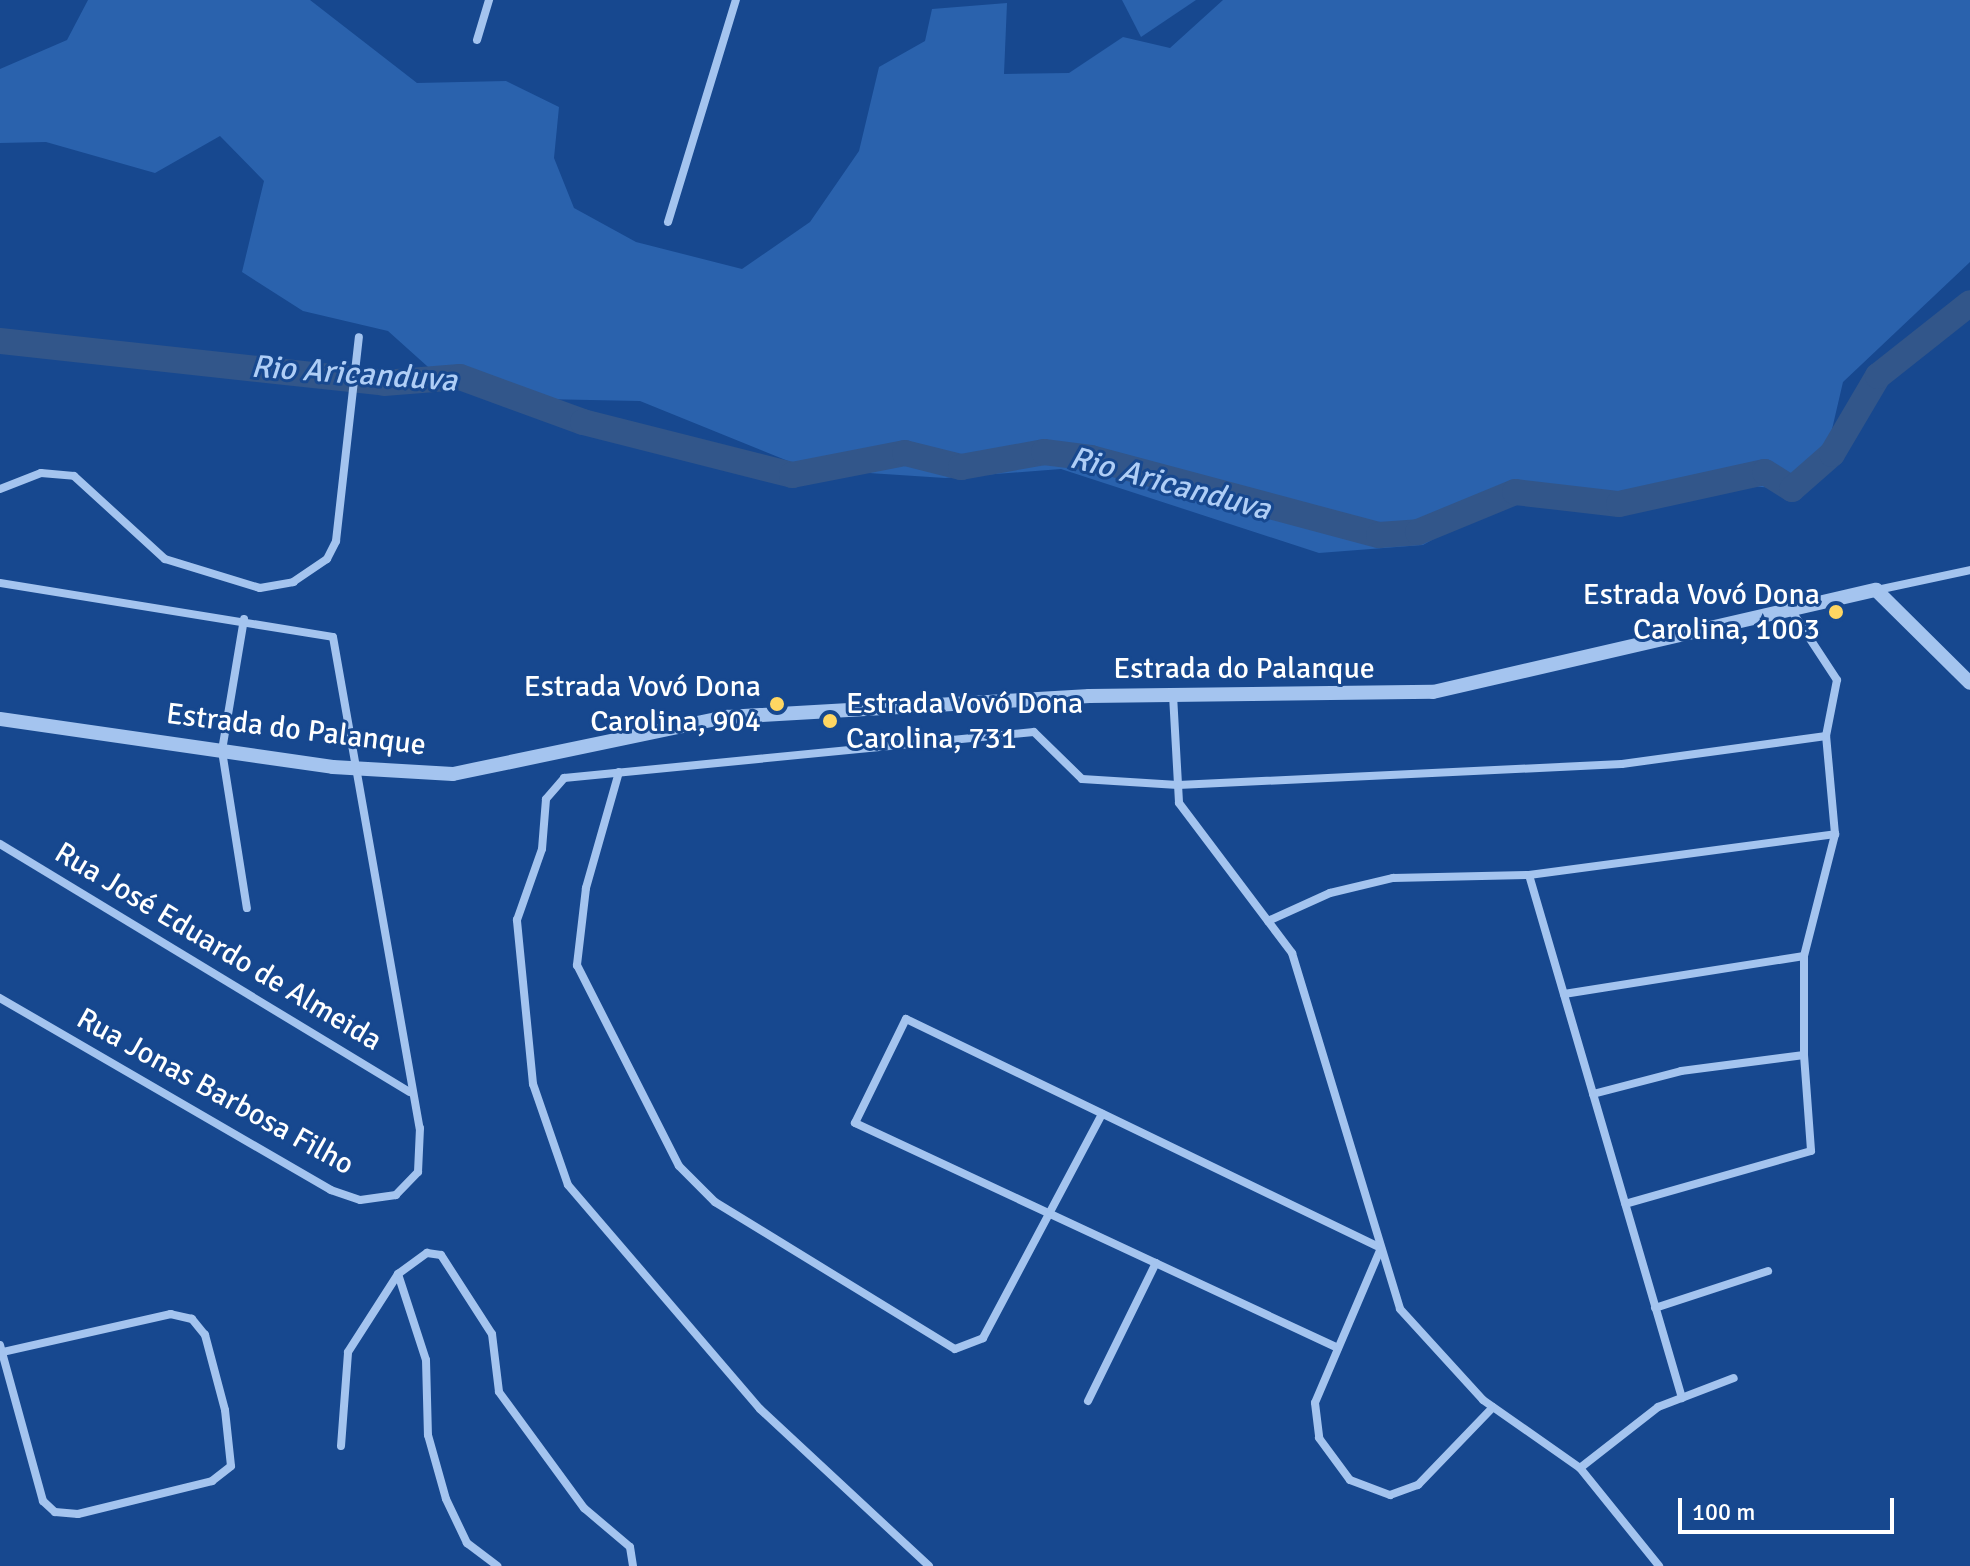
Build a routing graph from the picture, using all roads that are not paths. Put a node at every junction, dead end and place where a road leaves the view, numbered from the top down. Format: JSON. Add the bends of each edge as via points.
{"nodes":[{"id":1,"x":489,"y":0,"type":"edge"},
{"id":2,"x":736,"y":0,"type":"edge"},
{"id":3,"x":477,"y":40,"type":"dead end"},
{"id":4,"x":668,"y":222,"type":"dead end"},
{"id":5,"x":359,"y":337,"type":"dead end"},
{"id":6,"x":0,"y":489,"type":"edge"},
{"id":7,"x":1970,"y":570,"type":"edge"},
{"id":8,"x":0,"y":583,"type":"edge"},
{"id":9,"x":1876,"y":590,"type":"junction"},
{"id":10,"x":1791,"y":610,"type":"junction"},
{"id":11,"x":244,"y":619,"type":"junction"},
{"id":12,"x":1970,"y":683,"type":"edge"},
{"id":13,"x":1173,"y":695,"type":"junction"},
{"id":14,"x":0,"y":719,"type":"edge"},
{"id":15,"x":1826,"y":736,"type":"junction"},
{"id":16,"x":222,"y":751,"type":"junction"},
{"id":17,"x":361,"y":770,"type":"junction"},
{"id":18,"x":619,"y":772,"type":"junction"},
{"id":19,"x":1178,"y":785,"type":"junction"},
{"id":20,"x":1835,"y":834,"type":"junction"},
{"id":21,"x":0,"y":844,"type":"edge"},
{"id":22,"x":1529,"y":875,"type":"junction"},
{"id":23,"x":247,"y":908,"type":"dead end"},
{"id":24,"x":1268,"y":921,"type":"junction"},
{"id":25,"x":1804,"y":956,"type":"junction"},
{"id":26,"x":1564,"y":994,"type":"junction"},
{"id":27,"x":0,"y":998,"type":"edge"},
{"id":28,"x":1804,"y":1055,"type":"junction"},
{"id":29,"x":410,"y":1092,"type":"junction"},
{"id":30,"x":1593,"y":1094,"type":"junction"},
{"id":31,"x":1102,"y":1114,"type":"junction"},
{"id":32,"x":1625,"y":1204,"type":"junction"},
{"id":33,"x":1052,"y":1216,"type":"junction"},
{"id":34,"x":1381,"y":1248,"type":"junction"},
{"id":35,"x":1156,"y":1263,"type":"junction"},
{"id":36,"x":1768,"y":1271,"type":"dead end"},
{"id":37,"x":398,"y":1274,"type":"junction"},
{"id":38,"x":1655,"y":1308,"type":"junction"},
{"id":39,"x":1,"y":1348,"type":"edge"},
{"id":40,"x":1338,"y":1348,"type":"junction"},
{"id":41,"x":1734,"y":1378,"type":"dead end"},
{"id":42,"x":1682,"y":1398,"type":"junction"},
{"id":43,"x":1088,"y":1401,"type":"dead end"},
{"id":44,"x":1493,"y":1407,"type":"junction"},
{"id":45,"x":341,"y":1446,"type":"dead end"},
{"id":46,"x":1580,"y":1468,"type":"junction"},
{"id":47,"x":497,"y":1566,"type":"edge"},
{"id":48,"x":633,"y":1566,"type":"edge"},
{"id":49,"x":929,"y":1566,"type":"edge"},
{"id":50,"x":1659,"y":1566,"type":"edge"}],
"edges":[{"from":1,"to":3,"type":"street"},
{"from":2,"to":4,"type":"street"},
{"from":5,"to":6,"type":"street","via":[[336,541],[320,565],[276,588],[219,579],[165,559],[74,476],[41,473]]},
{"from":7,"to":9,"type":"street"},
{"from":8,"to":11,"type":"street"},
{"from":9,"to":10,"type":"street","name":"Estrada do Palanque"},
{"from":9,"to":12,"type":"street"},
{"from":10,"to":13,"type":"street","name":"Estrada do Palanque","via":[[1464,688]]},
{"from":10,"to":15,"type":"street","via":[[1837,680]]},
{"from":11,"to":16,"type":"street"},
{"from":11,"to":17,"type":"street","name":"Rua Jonas Barbosa Filho","via":[[333,637]]},
{"from":13,"to":17,"type":"street","name":"Estrada do Palanque","via":[[727,717],[524,765],[429,775]]},
{"from":13,"to":19,"type":"street"},
{"from":14,"to":16,"type":"street","name":"Estrada do Palanque"},
{"from":15,"to":19,"type":"street","via":[[1622,764]]},
{"from":15,"to":20,"type":"street"},
{"from":16,"to":17,"type":"street","name":"Estrada do Palanque"},
{"from":16,"to":23,"type":"street"},
{"from":17,"to":29,"type":"street","name":"Rua Jonas Barbosa Filho"},
{"from":18,"to":19,"type":"street","via":[[1034,732],[1082,779]]},
{"from":18,"to":33,"type":"street","via":[[586,888],[577,965],[679,1166],[757,1230],[827,1265],[955,1349],[983,1338]]},
{"from":18,"to":49,"type":"street","via":[[564,778],[546,799],[542,849],[517,920],[533,1084],[568,1185],[760,1409]]},
{"from":19,"to":24,"type":"street","via":[[1179,803]]},
{"from":20,"to":22,"type":"street"},
{"from":20,"to":25,"type":"street"},
{"from":21,"to":29,"type":"street","name":"Rua José Eduardo de Almeida"},
{"from":22,"to":24,"type":"street","via":[[1393,878],[1330,893]]},
{"from":22,"to":26,"type":"street"},
{"from":24,"to":34,"type":"street","via":[[1292,953]]},
{"from":25,"to":26,"type":"street"},
{"from":25,"to":28,"type":"street"},
{"from":26,"to":30,"type":"street"},
{"from":27,"to":29,"type":"street","name":"Rua Jonas Barbosa Filho","via":[[308,1177],[360,1200],[396,1195],[418,1172],[420,1128]]},
{"from":28,"to":30,"type":"street","via":[[1681,1071]]},
{"from":28,"to":32,"type":"street","via":[[1811,1151]]},
{"from":30,"to":32,"type":"street"},
{"from":31,"to":33,"type":"street"},
{"from":31,"to":33,"type":"street","via":[[906,1019],[855,1123]]},
{"from":31,"to":34,"type":"street"},
{"from":32,"to":38,"type":"street"},
{"from":33,"to":35,"type":"street"},
{"from":34,"to":40,"type":"street"},
{"from":34,"to":44,"type":"street","via":[[1400,1309]]},
{"from":35,"to":40,"type":"street"},
{"from":35,"to":43,"type":"street"},
{"from":36,"to":38,"type":"street"},
{"from":37,"to":45,"type":"street","via":[[348,1352]]},
{"from":37,"to":47,"type":"street","via":[[426,1360],[428,1435],[446,1499],[467,1543]]},
{"from":37,"to":48,"type":"street","via":[[432,1252],[451,1264],[492,1334],[499,1392],[584,1508],[630,1547]]},
{"from":38,"to":42,"type":"street"},
{"from":39,"to":39,"type":"street","via":[[171,1314],[192,1319],[213,1365],[235,1452],[231,1466],[212,1481],[78,1514],[55,1512],[43,1501]]},
{"from":40,"to":44,"type":"street","via":[[1315,1403],[1319,1438],[1350,1480],[1390,1495],[1418,1485]]},
{"from":41,"to":42,"type":"street"},
{"from":42,"to":46,"type":"street","via":[[1658,1407]]},
{"from":44,"to":46,"type":"street"},
{"from":46,"to":50,"type":"street"}]}
